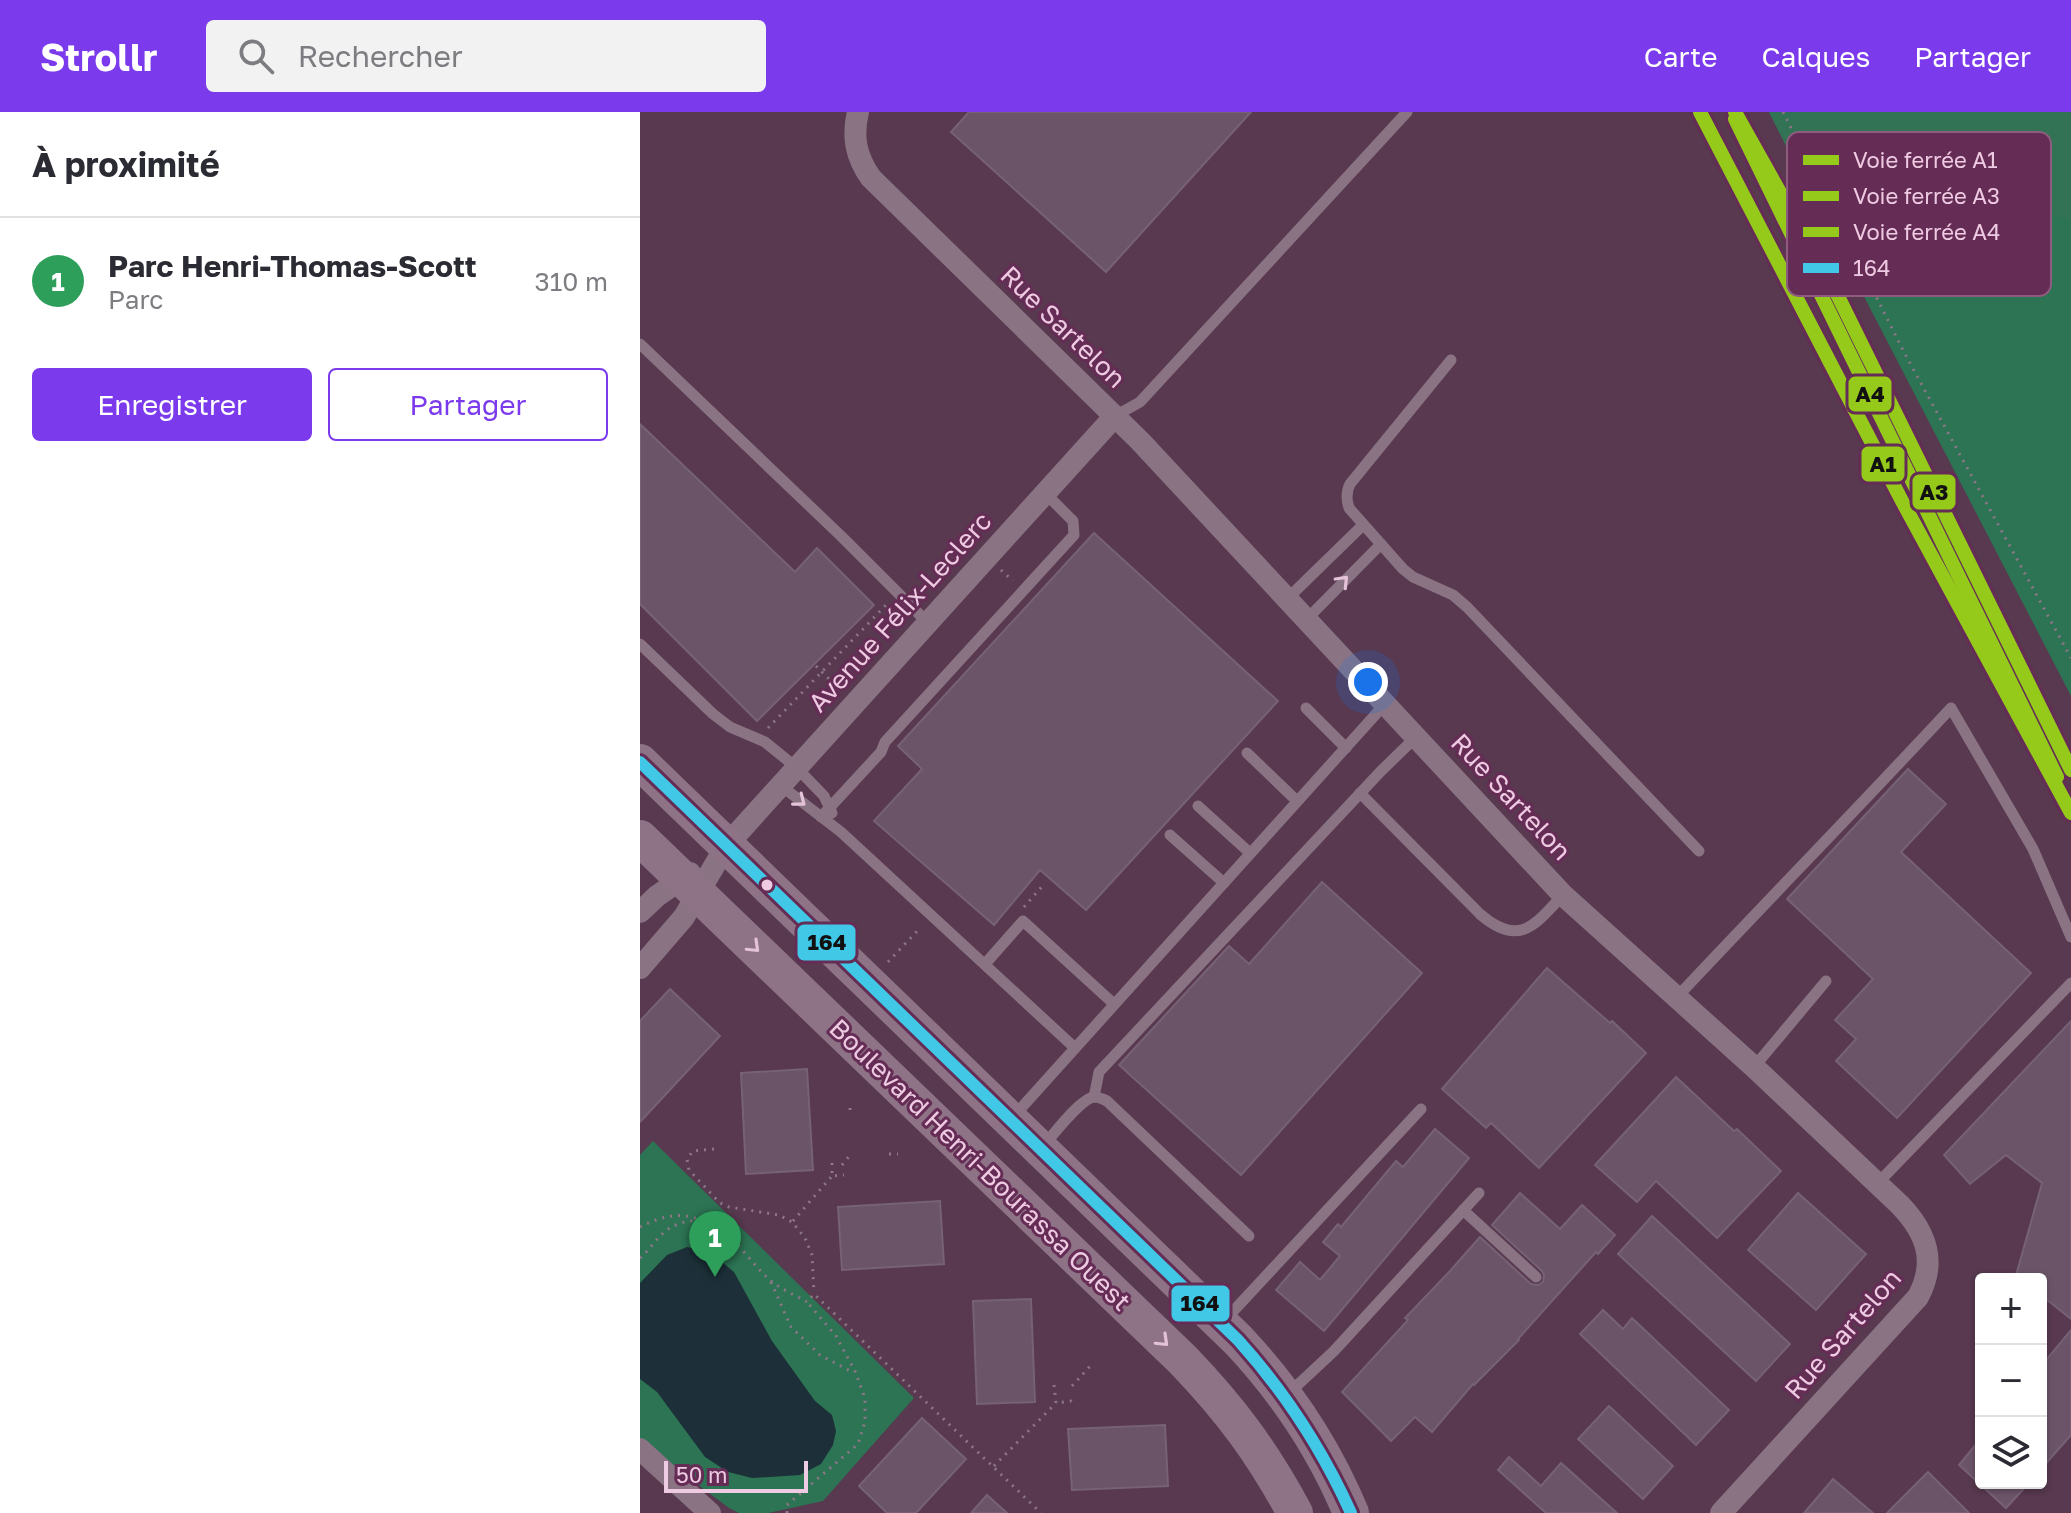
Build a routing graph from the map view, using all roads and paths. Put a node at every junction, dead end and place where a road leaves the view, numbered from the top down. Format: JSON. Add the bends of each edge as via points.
{"nodes":[{"id":1,"x":858,"y":112,"type":"edge"},
{"id":2,"x":1407,"y":112,"type":"edge"},
{"id":3,"x":1783,"y":112,"type":"edge"},
{"id":4,"x":1793,"y":132,"type":"edge"},
{"id":5,"x":1876,"y":296,"type":"edge"},
{"id":6,"x":640,"y":344,"type":"edge"},
{"id":7,"x":1451,"y":360,"type":"dead end"},
{"id":8,"x":1115,"y":416,"type":"junction"},
{"id":9,"x":1045,"y":493,"type":"junction"},
{"id":10,"x":1363,"y":525,"type":"junction"},
{"id":11,"x":1381,"y":544,"type":"junction"},
{"id":12,"x":1001,"y":570,"type":"dead end"},
{"id":13,"x":1019,"y":586,"type":"dead end"},
{"id":14,"x":1287,"y":599,"type":"junction"},
{"id":15,"x":888,"y":603,"type":"dead end"},
{"id":16,"x":1306,"y":620,"type":"junction"},
{"id":17,"x":928,"y":623,"type":"junction"},
{"id":18,"x":640,"y":644,"type":"edge"},
{"id":19,"x":2065,"y":646,"type":"junction"},
{"id":20,"x":2071,"y":646,"type":"edge"},
{"id":21,"x":2071,"y":658,"type":"edge"},
{"id":22,"x":816,"y":666,"type":"dead end"},
{"id":23,"x":822,"y":672,"type":"junction"},
{"id":24,"x":841,"y":691,"type":"dead end"},
{"id":25,"x":1385,"y":704,"type":"junction"},
{"id":26,"x":1306,"y":708,"type":"dead end"},
{"id":27,"x":765,"y":731,"type":"dead end"},
{"id":28,"x":1416,"y":737,"type":"junction"},
{"id":29,"x":1346,"y":748,"type":"junction"},
{"id":30,"x":1247,"y":753,"type":"dead end"},
{"id":31,"x":640,"y":762,"type":"edge"},
{"id":32,"x":797,"y":768,"type":"junction"},
{"id":33,"x":780,"y":785,"type":"junction"},
{"id":34,"x":1360,"y":793,"type":"junction"},
{"id":35,"x":1297,"y":801,"type":"junction"},
{"id":36,"x":1198,"y":806,"type":"dead end"},
{"id":37,"x":825,"y":812,"type":"junction"},
{"id":38,"x":1170,"y":835,"type":"dead end"},
{"id":39,"x":640,"y":838,"type":"edge"},
{"id":40,"x":726,"y":846,"type":"junction"},
{"id":41,"x":1699,"y":851,"type":"dead end"},
{"id":42,"x":1250,"y":853,"type":"junction"},
{"id":43,"x":1045,"y":883,"type":"dead end"},
{"id":44,"x":1224,"y":883,"type":"junction"},
{"id":45,"x":690,"y":886,"type":"junction"},
{"id":46,"x":1563,"y":895,"type":"junction"},
{"id":47,"x":640,"y":912,"type":"edge"},
{"id":48,"x":1017,"y":915,"type":"dead end"},
{"id":49,"x":925,"y":922,"type":"dead end"},
{"id":50,"x":2071,"y":937,"type":"edge"},
{"id":51,"x":985,"y":964,"type":"junction"},
{"id":52,"x":640,"y":968,"type":"edge"},
{"id":53,"x":880,"y":971,"type":"dead end"},
{"id":54,"x":1826,"y":981,"type":"dead end"},
{"id":55,"x":2071,"y":983,"type":"edge"},
{"id":56,"x":1677,"y":997,"type":"junction"},
{"id":57,"x":1114,"y":1004,"type":"junction"},
{"id":58,"x":1075,"y":1048,"type":"junction"},
{"id":59,"x":1754,"y":1067,"type":"junction"},
{"id":60,"x":1094,"y":1097,"type":"junction"},
{"id":61,"x":850,"y":1108,"type":"dead end"},
{"id":62,"x":1421,"y":1109,"type":"dead end"},
{"id":63,"x":850,"y":1115,"type":"dead end"},
{"id":64,"x":1011,"y":1119,"type":"junction"},
{"id":65,"x":714,"y":1149,"type":"dead end"},
{"id":66,"x":1041,"y":1149,"type":"junction"},
{"id":67,"x":851,"y":1154,"type":"dead end"},
{"id":68,"x":889,"y":1154,"type":"dead end"},
{"id":69,"x":898,"y":1154,"type":"dead end"},
{"id":70,"x":832,"y":1163,"type":"dead end"},
{"id":71,"x":842,"y":1165,"type":"dead end"},
{"id":72,"x":844,"y":1175,"type":"dead end"},
{"id":73,"x":832,"y":1176,"type":"junction"},
{"id":74,"x":1877,"y":1184,"type":"junction"},
{"id":75,"x":1479,"y":1193,"type":"dead end"},
{"id":76,"x":1463,"y":1210,"type":"junction"},
{"id":77,"x":700,"y":1220,"type":"junction"},
{"id":78,"x":792,"y":1222,"type":"junction"},
{"id":79,"x":640,"y":1227,"type":"edge"},
{"id":80,"x":1249,"y":1236,"type":"dead end"},
{"id":81,"x":640,"y":1258,"type":"edge"},
{"id":82,"x":1536,"y":1277,"type":"dead end"},
{"id":83,"x":771,"y":1282,"type":"junction"},
{"id":84,"x":814,"y":1294,"type":"junction"},
{"id":85,"x":807,"y":1302,"type":"junction"},
{"id":86,"x":1222,"y":1324,"type":"junction"},
{"id":87,"x":1093,"y":1363,"type":"dead end"},
{"id":88,"x":856,"y":1374,"type":"junction"},
{"id":89,"x":1054,"y":1385,"type":"dead end"},
{"id":90,"x":1072,"y":1386,"type":"dead end"},
{"id":91,"x":1286,"y":1396,"type":"junction"},
{"id":92,"x":1056,"y":1403,"type":"junction"},
{"id":93,"x":1074,"y":1403,"type":"dead end"},
{"id":94,"x":640,"y":1449,"type":"edge"},
{"id":95,"x":993,"y":1467,"type":"junction"},
{"id":96,"x":710,"y":1513,"type":"edge"},
{"id":97,"x":787,"y":1513,"type":"edge"},
{"id":98,"x":1041,"y":1513,"type":"edge"},
{"id":99,"x":1295,"y":1513,"type":"edge"},
{"id":100,"x":1351,"y":1513,"type":"edge"},
{"id":101,"x":1721,"y":1513,"type":"edge"}],
"edges":[{"from":1,"to":8,"type":"street","name":"Rue Sartelon","via":[[857,150],[871,178]]},
{"from":2,"to":8,"type":"lane","via":[[1140,402]]},
{"from":3,"to":4,"type":"path"},
{"from":5,"to":19,"type":"path"},
{"from":6,"to":17,"type":"lane"},
{"from":7,"to":10,"type":"lane","via":[[1350,484],[1346,501]]},
{"from":8,"to":9,"type":"street","name":"Avenue Félix-Leclerc"},
{"from":8,"to":14,"type":"street","name":"Rue Sartelon"},
{"from":9,"to":17,"type":"street","name":"Avenue Félix-Leclerc"},
{"from":9,"to":37,"type":"lane","via":[[1073,521],[1074,535]]},
{"from":10,"to":11,"type":"lane"},
{"from":10,"to":14,"type":"lane"},
{"from":16,"to":11,"type":"lane","one_way":true},
{"from":11,"to":41,"type":"lane","via":[[1413,577],[1467,607]]},
{"from":12,"to":13,"type":"path"},
{"from":14,"to":16,"type":"street","name":"Rue Sartelon"},
{"from":15,"to":23,"type":"path"},
{"from":16,"to":25,"type":"street","name":"Rue Sartelon"},
{"from":17,"to":32,"type":"street","name":"Avenue Félix-Leclerc"},
{"from":18,"to":32,"type":"lane","via":[[713,714],[765,742]]},
{"from":19,"to":20,"type":"path"},
{"from":19,"to":21,"type":"path"},
{"from":22,"to":23,"type":"path"},
{"from":23,"to":24,"type":"path"},
{"from":23,"to":27,"type":"path"},
{"from":25,"to":28,"type":"street","name":"Rue Sartelon"},
{"from":25,"to":29,"type":"lane"},
{"from":26,"to":29,"type":"lane"},
{"from":28,"to":34,"type":"lane"},
{"from":28,"to":46,"type":"street","name":"Rue Sartelon"},
{"from":29,"to":35,"type":"lane"},
{"from":30,"to":35,"type":"lane"},
{"from":31,"to":40,"type":"main road","name":"Boulevard Henri-Bourassa Ouest"},
{"from":32,"to":33,"type":"street","name":"Avenue Félix-Leclerc"},
{"from":32,"to":37,"type":"lane","via":[[824,796]]},
{"from":33,"to":37,"type":"lane","one_way":true},
{"from":33,"to":40,"type":"street","name":"Avenue Félix-Leclerc"},
{"from":34,"to":46,"type":"lane","via":[[1489,923],[1523,931]]},
{"from":34,"to":60,"type":"lane","via":[[1099,1072]]},
{"from":35,"to":42,"type":"lane"},
{"from":36,"to":42,"type":"lane"},
{"from":37,"to":51,"type":"lane"},
{"from":38,"to":44,"type":"lane"},
{"from":39,"to":45,"type":"main road","name":"Boulevard Henri-Bourassa Ouest"},
{"from":40,"to":45,"type":"street","name":"Avenue Félix-Leclerc"},
{"from":40,"to":64,"type":"main road","name":"Boulevard Henri-Bourassa Ouest"},
{"from":42,"to":44,"type":"lane"},
{"from":43,"to":48,"type":"path"},
{"from":44,"to":57,"type":"lane"},
{"from":45,"to":47,"type":"street","name":"Avenue Félix-Leclerc","via":[[657,896]]},
{"from":45,"to":52,"type":"street","name":"Avenue Félix-Leclerc","via":[[684,917]]},
{"from":45,"to":99,"type":"main road","name":"Boulevard Henri-Bourassa Ouest","one_way":true,"via":[[1213,1391],[1246,1432]]},
{"from":46,"to":56,"type":"street","name":"Rue Sartelon"},
{"from":49,"to":53,"type":"path"},
{"from":50,"to":56,"type":"lane","via":[[2033,849],[1951,708]]},
{"from":51,"to":57,"type":"lane","via":[[1023,921]]},
{"from":51,"to":58,"type":"lane"},
{"from":54,"to":59,"type":"lane"},
{"from":55,"to":74,"type":"lane"},
{"from":56,"to":59,"type":"street","name":"Rue Sartelon"},
{"from":57,"to":58,"type":"lane"},
{"from":58,"to":64,"type":"lane"},
{"from":59,"to":74,"type":"street","name":"Rue Sartelon"},
{"from":60,"to":66,"type":"lane","via":[[1079,1106]]},
{"from":60,"to":80,"type":"lane","via":[[1107,1101]]},
{"from":61,"to":63,"type":"path"},
{"from":62,"to":86,"type":"lane"},
{"from":64,"to":66,"type":"main road","name":"Boulevard Henri-Bourassa Ouest"},
{"from":65,"to":78,"type":"path","via":[[693,1151],[687,1159],[689,1170],[720,1203]]},
{"from":66,"to":86,"type":"main road","name":"Boulevard Henri-Bourassa Ouest"},
{"from":67,"to":71,"type":"path"},
{"from":68,"to":69,"type":"path"},
{"from":70,"to":73,"type":"path"},
{"from":72,"to":73,"type":"path"},
{"from":73,"to":78,"type":"path"},
{"from":74,"to":101,"type":"street","name":"Rue Sartelon","via":[[1921,1233],[1928,1260],[1923,1288]]},
{"from":75,"to":76,"type":"lane"},
{"from":76,"to":82,"type":"lane"},
{"from":76,"to":91,"type":"lane"},
{"from":77,"to":79,"type":"path","via":[[672,1216]]},
{"from":77,"to":81,"type":"path","via":[[676,1224]]},
{"from":77,"to":83,"type":"path","via":[[724,1232]]},
{"from":78,"to":84,"type":"path","via":[[812,1255]]},
{"from":83,"to":85,"type":"path"},
{"from":83,"to":88,"type":"path","via":[[791,1327],[820,1355]]},
{"from":84,"to":85,"type":"path"},
{"from":84,"to":95,"type":"path"},
{"from":85,"to":88,"type":"path","via":[[836,1336]]},
{"from":86,"to":91,"type":"main road","name":"Boulevard Henri-Bourassa Ouest"},
{"from":87,"to":90,"type":"path"},
{"from":88,"to":97,"type":"path","via":[[865,1398],[858,1444],[787,1505]]},
{"from":89,"to":92,"type":"path"},
{"from":91,"to":100,"type":"main road","name":"Boulevard Henri-Bourassa Ouest"},
{"from":92,"to":93,"type":"path"},
{"from":92,"to":95,"type":"path"},
{"from":94,"to":96,"type":"street"},
{"from":95,"to":98,"type":"path"}]}
